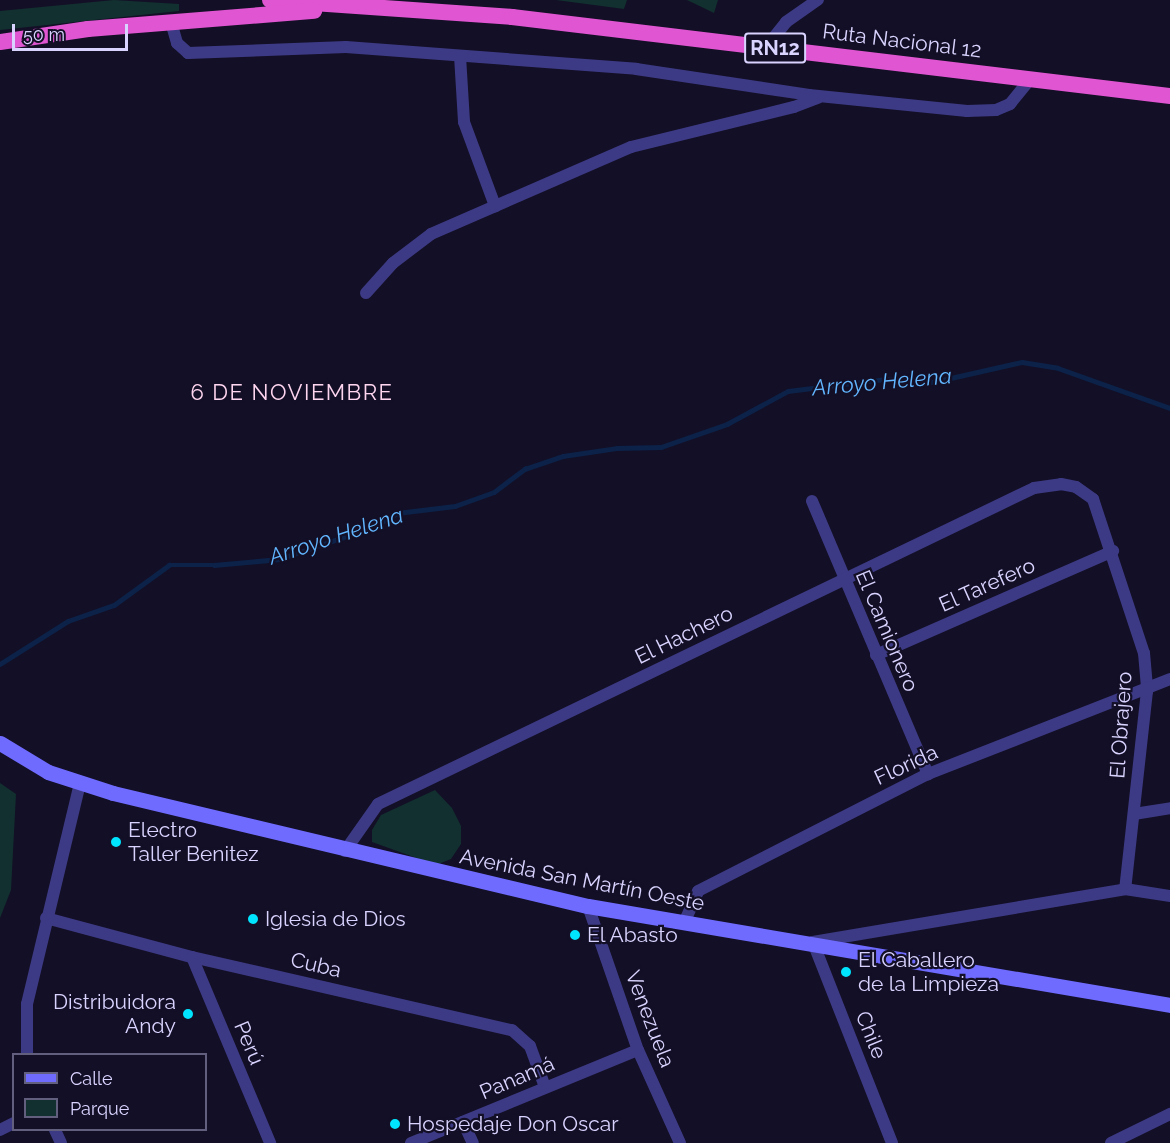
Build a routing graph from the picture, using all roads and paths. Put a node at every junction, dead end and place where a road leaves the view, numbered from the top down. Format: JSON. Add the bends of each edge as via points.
{"nodes":[{"id":1,"x":270,"y":0,"type":"edge"},
{"id":2,"x":352,"y":0,"type":"edge"},
{"id":3,"x":818,"y":0,"type":"edge"},
{"id":4,"x":380,"y":6,"type":"junction"},
{"id":5,"x":171,"y":22,"type":"junction"},
{"id":6,"x":0,"y":42,"type":"edge"},
{"id":7,"x":766,"y":47,"type":"junction"},
{"id":8,"x":460,"y":56,"type":"junction"},
{"id":9,"x":1030,"y":79,"type":"junction"},
{"id":10,"x":822,"y":96,"type":"junction"},
{"id":11,"x":1170,"y":96,"type":"edge"},
{"id":12,"x":495,"y":206,"type":"junction"},
{"id":13,"x":366,"y":293,"type":"dead end"},
{"id":14,"x":1061,"y":484,"type":"joint"},
{"id":15,"x":812,"y":501,"type":"dead end"},
{"id":16,"x":1113,"y":551,"type":"junction"},
{"id":17,"x":844,"y":580,"type":"junction"},
{"id":18,"x":876,"y":655,"type":"junction"},
{"id":19,"x":1170,"y":679,"type":"edge"},
{"id":20,"x":1147,"y":691,"type":"junction"},
{"id":21,"x":0,"y":743,"type":"edge"},
{"id":22,"x":928,"y":774,"type":"junction"},
{"id":23,"x":80,"y":784,"type":"junction"},
{"id":24,"x":1170,"y":808,"type":"edge"},
{"id":25,"x":1134,"y":814,"type":"junction"},
{"id":26,"x":345,"y":851,"type":"junction"},
{"id":27,"x":1125,"y":889,"type":"junction"},
{"id":28,"x":1170,"y":896,"type":"edge"},
{"id":29,"x":588,"y":906,"type":"junction"},
{"id":30,"x":46,"y":918,"type":"junction"},
{"id":31,"x":684,"y":923,"type":"junction"},
{"id":32,"x":813,"y":942,"type":"junction"},
{"id":33,"x":192,"y":957,"type":"junction"},
{"id":34,"x":1170,"y":1005,"type":"edge"},
{"id":35,"x":638,"y":1050,"type":"junction"},
{"id":36,"x":27,"y":1053,"type":"edge"},
{"id":37,"x":545,"y":1087,"type":"junction"},
{"id":38,"x":1170,"y":1114,"type":"edge"},
{"id":39,"x":463,"y":1122,"type":"junction"},
{"id":40,"x":270,"y":1143,"type":"edge"},
{"id":41,"x":411,"y":1143,"type":"edge"},
{"id":42,"x":473,"y":1143,"type":"edge"},
{"id":43,"x":680,"y":1143,"type":"edge"},
{"id":44,"x":892,"y":1143,"type":"edge"},
{"id":45,"x":1111,"y":1143,"type":"edge"}],
"edges":[{"from":1,"to":4,"type":"highway","name":"Ruta Nacional 12","number":"RN12"},
{"from":2,"to":4,"type":"highway"},
{"from":3,"to":7,"type":"street","via":[[786,22]]},
{"from":4,"to":5,"type":"highway"},
{"from":4,"to":7,"type":"highway","name":"Ruta Nacional 12","number":"RN12"},
{"from":5,"to":6,"type":"highway","via":[[88,28]]},
{"from":5,"to":8,"type":"street","via":[[177,43],[188,53],[346,46]]},
{"from":7,"to":9,"type":"highway","name":"Ruta Nacional 12","number":"RN12"},
{"from":8,"to":10,"type":"street","via":[[636,69]]},
{"from":8,"to":12,"type":"street","via":[[464,122]]},
{"from":9,"to":10,"type":"street","via":[[1010,104],[996,110],[966,111]]},
{"from":9,"to":11,"type":"highway","name":"Ruta Nacional 12","number":"RN12"},
{"from":10,"to":12,"type":"street","via":[[794,107],[652,140]]},
{"from":12,"to":13,"type":"street","via":[[431,234],[393,263]]},
{"from":14,"to":16,"type":"street","name":"El Obrajero","via":[[1076,487],[1093,499]]},
{"from":14,"to":17,"type":"street","name":"El Hachero","via":[[1034,488]]},
{"from":15,"to":17,"type":"street","name":"El Camionero"},
{"from":16,"to":18,"type":"street","name":"El Tarefero"},
{"from":16,"to":20,"type":"street","name":"El Obrajero","via":[[1144,653]]},
{"from":17,"to":18,"type":"street","name":"El Camionero"},
{"from":17,"to":26,"type":"street","name":"El Hachero","via":[[378,804]]},
{"from":18,"to":22,"type":"street","name":"El Camionero"},
{"from":19,"to":20,"type":"street","name":"Florida"},
{"from":20,"to":22,"type":"street","name":"Florida"},
{"from":20,"to":25,"type":"street","name":"El Obrajero"},
{"from":21,"to":23,"type":"main road","name":"Avenida San Martín Oeste","via":[[48,772]]},
{"from":22,"to":31,"type":"street","name":"Florida","via":[[699,891]]},
{"from":23,"to":26,"type":"main road","name":"Avenida San Martín Oeste"},
{"from":23,"to":30,"type":"street"},
{"from":24,"to":25,"type":"street"},
{"from":25,"to":27,"type":"street","name":"El Obrajero"},
{"from":26,"to":29,"type":"main road","name":"Avenida San Martín Oeste"},
{"from":27,"to":28,"type":"street"},
{"from":27,"to":32,"type":"street"},
{"from":29,"to":31,"type":"main road","name":"Avenida San Martín Oeste"},
{"from":29,"to":35,"type":"street","name":"Venezuela"},
{"from":30,"to":33,"type":"street","name":"Cuba"},
{"from":30,"to":36,"type":"street","via":[[27,1004]]},
{"from":31,"to":32,"type":"main road","name":"Avenida San Martín Oeste"},
{"from":32,"to":34,"type":"main road","name":"Avenida San Martín Oeste"},
{"from":32,"to":44,"type":"street","name":"Chile"},
{"from":33,"to":37,"type":"street","name":"Cuba","via":[[512,1030],[530,1046]]},
{"from":33,"to":40,"type":"street","name":"Perú"},
{"from":35,"to":37,"type":"street","name":"Panamá"},
{"from":35,"to":43,"type":"street","name":"Venezuela"},
{"from":37,"to":39,"type":"street","name":"Panamá"},
{"from":38,"to":45,"type":"street"},
{"from":39,"to":41,"type":"street","name":"Panamá"},
{"from":39,"to":42,"type":"street"}]}
